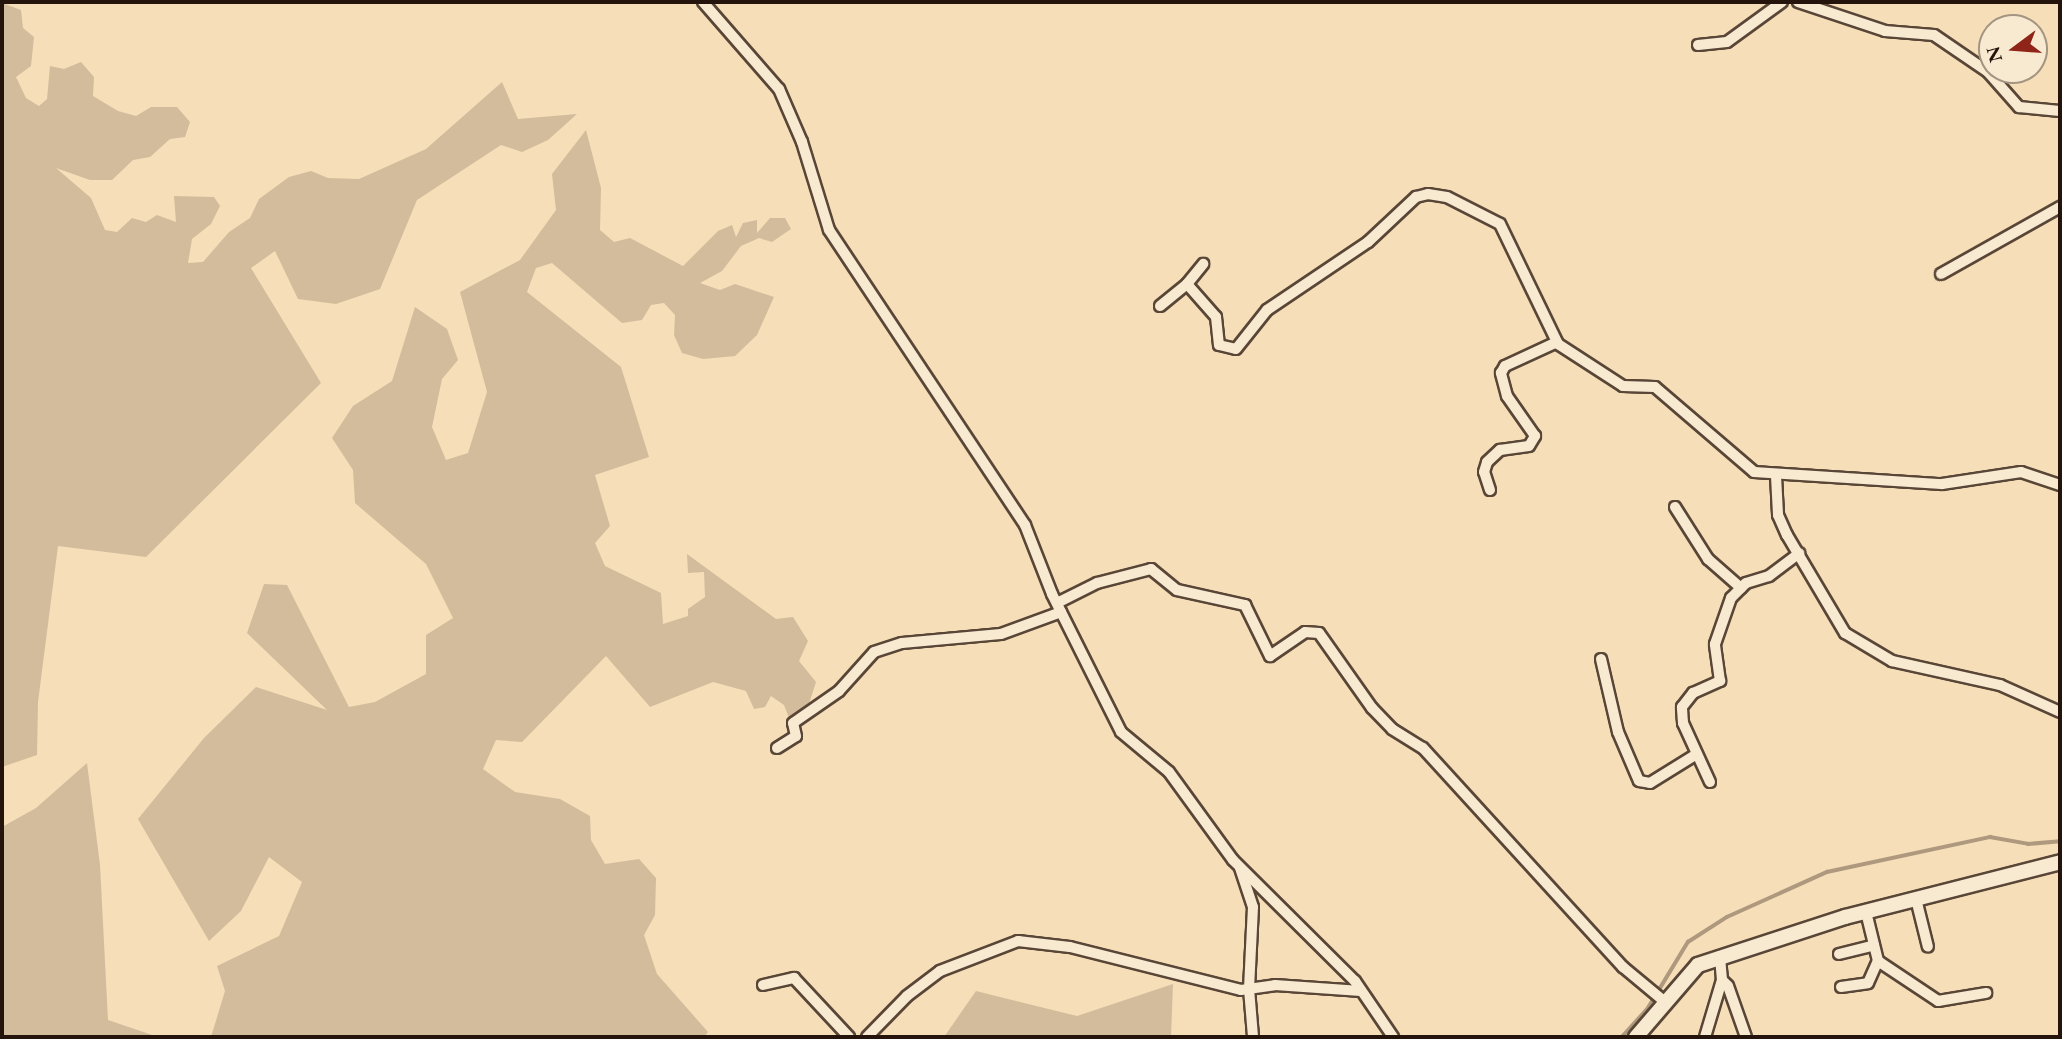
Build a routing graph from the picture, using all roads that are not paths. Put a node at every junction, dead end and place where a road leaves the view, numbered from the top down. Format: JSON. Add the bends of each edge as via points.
{"nodes":[{"id":1,"x":703,"y":2,"type":"edge"},
{"id":2,"x":1782,"y":2,"type":"edge"},
{"id":3,"x":1798,"y":2,"type":"edge"},
{"id":4,"x":1698,"y":45,"type":"dead end"},
{"id":5,"x":2060,"y":111,"type":"edge"},
{"id":6,"x":2060,"y":207,"type":"edge"},
{"id":7,"x":1203,"y":264,"type":"dead end"},
{"id":8,"x":1941,"y":274,"type":"dead end"},
{"id":9,"x":1187,"y":284,"type":"junction"},
{"id":10,"x":1160,"y":306,"type":"dead end"},
{"id":11,"x":1557,"y":342,"type":"junction"},
{"id":12,"x":1776,"y":476,"type":"junction"},
{"id":13,"x":2060,"y":485,"type":"edge"},
{"id":14,"x":1490,"y":490,"type":"dead end"},
{"id":15,"x":1675,"y":507,"type":"dead end"},
{"id":16,"x":1799,"y":553,"type":"junction"},
{"id":17,"x":1741,"y":588,"type":"junction"},
{"id":18,"x":1059,"y":608,"type":"junction"},
{"id":19,"x":1601,"y":659,"type":"dead end"},
{"id":20,"x":2060,"y":712,"type":"edge"},
{"id":21,"x":777,"y":748,"type":"dead end"},
{"id":22,"x":1696,"y":754,"type":"junction"},
{"id":23,"x":1710,"y":782,"type":"dead end"},
{"id":24,"x":2060,"y":862,"type":"edge"},
{"id":25,"x":1239,"y":865,"type":"junction"},
{"id":26,"x":1916,"y":899,"type":"junction"},
{"id":27,"x":1866,"y":912,"type":"junction"},
{"id":28,"x":1874,"y":945,"type":"junction"},
{"id":29,"x":1928,"y":947,"type":"dead end"},
{"id":30,"x":1839,"y":954,"type":"dead end"},
{"id":31,"x":1720,"y":956,"type":"junction"},
{"id":32,"x":1878,"y":961,"type":"junction"},
{"id":33,"x":1722,"y":980,"type":"junction"},
{"id":34,"x":763,"y":985,"type":"dead end"},
{"id":35,"x":1841,"y":987,"type":"dead end"},
{"id":36,"x":1249,"y":989,"type":"junction"},
{"id":37,"x":1361,"y":990,"type":"junction"},
{"id":38,"x":1986,"y":993,"type":"dead end"},
{"id":39,"x":1663,"y":1001,"type":"junction"},
{"id":40,"x":849,"y":1037,"type":"edge"},
{"id":41,"x":867,"y":1037,"type":"edge"},
{"id":42,"x":1253,"y":1037,"type":"edge"},
{"id":43,"x":1393,"y":1037,"type":"edge"},
{"id":44,"x":1636,"y":1037,"type":"edge"},
{"id":45,"x":1705,"y":1037,"type":"edge"},
{"id":46,"x":1746,"y":1037,"type":"edge"}],
"edges":[{"from":1,"to":18,"type":"street","via":[[779,89],[802,142],[829,230],[1025,525]]},
{"from":2,"to":4,"type":"street","via":[[1727,42]]},
{"from":3,"to":5,"type":"street","via":[[1885,31],[1934,35],[1988,72],[2019,107]]},
{"from":6,"to":8,"type":"street"},
{"from":7,"to":9,"type":"street"},
{"from":9,"to":10,"type":"street"},
{"from":9,"to":11,"type":"street","via":[[1216,317],[1219,345],[1236,349],[1267,310],[1368,242],[1416,198],[1428,194],[1447,197],[1500,224]]},
{"from":11,"to":12,"type":"street","via":[[1623,386],[1655,387],[1754,472]]},
{"from":11,"to":14,"type":"street","via":[[1505,366],[1501,373],[1507,396],[1535,436],[1530,446],[1500,450],[1487,462],[1484,472]]},
{"from":12,"to":13,"type":"street","via":[[1942,484],[2021,472]]},
{"from":12,"to":16,"type":"street","via":[[1778,515]]},
{"from":15,"to":17,"type":"street","via":[[1708,559]]},
{"from":16,"to":17,"type":"street","via":[[1769,576]]},
{"from":16,"to":20,"type":"street","via":[[1835,620],[1866,648],[1892,661],[2000,685]]},
{"from":17,"to":22,"type":"street","via":[[1731,598],[1715,644],[1720,681],[1693,693],[1682,707],[1683,723]]},
{"from":18,"to":21,"type":"street","via":[[1000,634],[902,643],[874,652],[839,691],[793,723],[796,736]]},
{"from":18,"to":25,"type":"street","via":[[1121,732],[1169,772]]},
{"from":18,"to":39,"type":"street","via":[[1097,583],[1150,569],[1177,590],[1245,605],[1270,656],[1305,632],[1319,633],[1371,708],[1392,729],[1423,748],[1527,865]]},
{"from":19,"to":22,"type":"street","via":[[1618,732],[1639,781],[1650,783]]},
{"from":22,"to":23,"type":"street"},
{"from":24,"to":26,"type":"street"},
{"from":25,"to":36,"type":"street","via":[[1253,907]]},
{"from":25,"to":37,"type":"street"},
{"from":26,"to":27,"type":"street"},
{"from":26,"to":29,"type":"street"},
{"from":27,"to":28,"type":"street"},
{"from":27,"to":31,"type":"street"},
{"from":28,"to":30,"type":"street"},
{"from":28,"to":32,"type":"street"},
{"from":31,"to":33,"type":"street"},
{"from":31,"to":39,"type":"street","via":[[1698,965]]},
{"from":32,"to":35,"type":"street","via":[[1868,983]]},
{"from":32,"to":38,"type":"street","via":[[1938,1001]]},
{"from":33,"to":45,"type":"street"},
{"from":33,"to":46,"type":"street"},
{"from":34,"to":40,"type":"street","via":[[794,978]]},
{"from":36,"to":37,"type":"street","via":[[1275,985]]},
{"from":36,"to":41,"type":"street","via":[[1120,963],[1070,947],[1018,940],[940,971],[907,996]]},
{"from":36,"to":42,"type":"street"},
{"from":37,"to":43,"type":"street"},
{"from":39,"to":44,"type":"street"}]}
